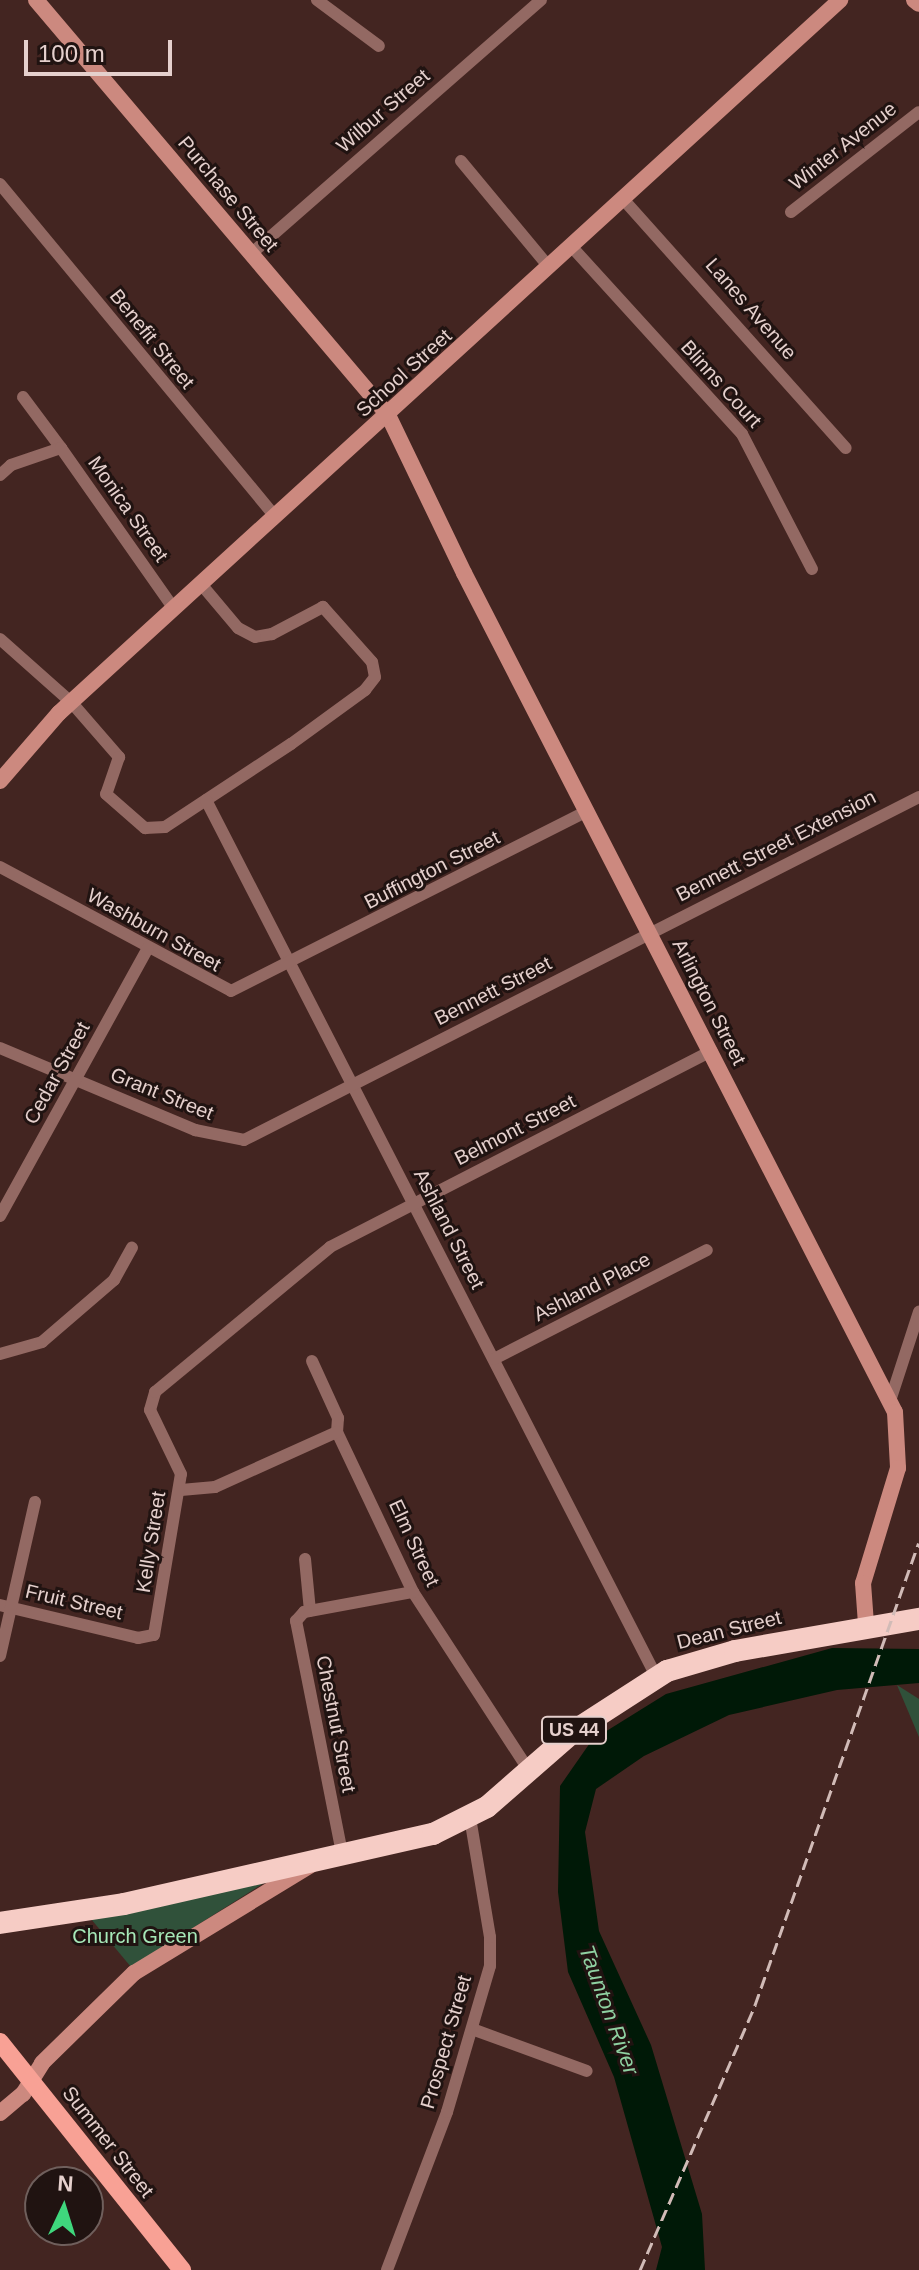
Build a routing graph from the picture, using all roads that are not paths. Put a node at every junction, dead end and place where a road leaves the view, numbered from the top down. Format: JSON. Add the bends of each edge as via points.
{"nodes":[{"id":1,"x":36,"y":0,"type":"edge"},
{"id":2,"x":317,"y":0,"type":"edge"},
{"id":3,"x":541,"y":0,"type":"edge"},
{"id":4,"x":840,"y":0,"type":"edge"},
{"id":5,"x":914,"y":0,"type":"edge"},
{"id":6,"x":919,"y":4,"type":"edge"},
{"id":7,"x":379,"y":46,"type":"dead end"},
{"id":8,"x":919,"y":112,"type":"edge"},
{"id":9,"x":461,"y":161,"type":"dead end"},
{"id":10,"x":0,"y":184,"type":"edge"},
{"id":11,"x":623,"y":199,"type":"junction"},
{"id":12,"x":791,"y":212,"type":"dead end"},
{"id":13,"x":571,"y":246,"type":"junction"},
{"id":14,"x":252,"y":253,"type":"junction"},
{"id":15,"x":549,"y":267,"type":"junction"},
{"id":16,"x":23,"y":397,"type":"dead end"},
{"id":17,"x":388,"y":415,"type":"junction"},
{"id":18,"x":61,"y":448,"type":"junction"},
{"id":19,"x":846,"y":448,"type":"dead end"},
{"id":20,"x":0,"y":475,"type":"edge"},
{"id":21,"x":275,"y":517,"type":"junction"},
{"id":22,"x":812,"y":569,"type":"dead end"},
{"id":23,"x":201,"y":584,"type":"junction"},
{"id":24,"x":174,"y":609,"type":"junction"},
{"id":25,"x":0,"y":639,"type":"edge"},
{"id":26,"x":72,"y":703,"type":"junction"},
{"id":27,"x":0,"y":781,"type":"edge"},
{"id":28,"x":919,"y":797,"type":"edge"},
{"id":29,"x":206,"y":800,"type":"junction"},
{"id":30,"x":588,"y":811,"type":"junction"},
{"id":31,"x":0,"y":867,"type":"edge"},
{"id":32,"x":651,"y":932,"type":"junction"},
{"id":33,"x":148,"y":948,"type":"junction"},
{"id":34,"x":293,"y":962,"type":"junction"},
{"id":35,"x":0,"y":1048,"type":"edge"},
{"id":36,"x":712,"y":1051,"type":"junction"},
{"id":37,"x":76,"y":1080,"type":"junction"},
{"id":38,"x":352,"y":1085,"type":"junction"},
{"id":39,"x":413,"y":1204,"type":"junction"},
{"id":40,"x":0,"y":1216,"type":"edge"},
{"id":41,"x":132,"y":1248,"type":"dead end"},
{"id":42,"x":707,"y":1250,"type":"dead end"},
{"id":43,"x":919,"y":1312,"type":"edge"},
{"id":44,"x":0,"y":1354,"type":"edge"},
{"id":45,"x":494,"y":1359,"type":"junction"},
{"id":46,"x":312,"y":1361,"type":"dead end"},
{"id":47,"x":151,"y":1397,"type":"joint"},
{"id":48,"x":890,"y":1401,"type":"junction"},
{"id":49,"x":337,"y":1432,"type":"junction"},
{"id":50,"x":181,"y":1490,"type":"junction"},
{"id":51,"x":35,"y":1502,"type":"dead end"},
{"id":52,"x":305,"y":1559,"type":"dead end"},
{"id":53,"x":413,"y":1592,"type":"junction"},
{"id":54,"x":6,"y":1606,"type":"edge"},
{"id":55,"x":310,"y":1611,"type":"junction"},
{"id":56,"x":919,"y":1619,"type":"edge"},
{"id":57,"x":866,"y":1624,"type":"junction"},
{"id":58,"x":138,"y":1638,"type":"joint"},
{"id":59,"x":0,"y":1656,"type":"edge"},
{"id":60,"x":656,"y":1676,"type":"junction"},
{"id":61,"x":530,"y":1772,"type":"junction"},
{"id":62,"x":470,"y":1818,"type":"junction"},
{"id":63,"x":342,"y":1853,"type":"junction"},
{"id":64,"x":318,"y":1859,"type":"junction"},
{"id":65,"x":0,"y":1923,"type":"edge"},
{"id":66,"x":472,"y":2029,"type":"junction"},
{"id":67,"x":0,"y":2042,"type":"edge"},
{"id":68,"x":587,"y":2071,"type":"dead end"},
{"id":69,"x":31,"y":2080,"type":"junction"},
{"id":70,"x":0,"y":2113,"type":"edge"},
{"id":71,"x":182,"y":2270,"type":"edge"},
{"id":72,"x":387,"y":2270,"type":"edge"}],
"edges":[{"from":1,"to":14,"type":"street","name":"Purchase Street"},
{"from":2,"to":7,"type":"street"},
{"from":3,"to":14,"type":"street","name":"Wilbur Street"},
{"from":4,"to":11,"type":"street","name":"School Street"},
{"from":5,"to":6,"type":"street"},
{"from":8,"to":12,"type":"street","name":"Winter Avenue"},
{"from":9,"to":15,"type":"street"},
{"from":10,"to":21,"type":"street","name":"Benefit Street"},
{"from":11,"to":13,"type":"street","name":"School Street"},
{"from":11,"to":19,"type":"street","name":"Lanes Avenue"},
{"from":13,"to":15,"type":"street","name":"School Street"},
{"from":13,"to":22,"type":"street","name":"Blinns Court","via":[[742,434]]},
{"from":14,"to":17,"type":"street","name":"Purchase Street"},
{"from":15,"to":17,"type":"street","name":"School Street"},
{"from":16,"to":18,"type":"street"},
{"from":17,"to":21,"type":"street","name":"School Street"},
{"from":17,"to":30,"type":"street","name":"Arlington Street"},
{"from":18,"to":20,"type":"street","name":"Monica Street","via":[[11,465]]},
{"from":18,"to":24,"type":"street","name":"Monica Street"},
{"from":21,"to":23,"type":"street","name":"School Street"},
{"from":23,"to":24,"type":"street","name":"School Street"},
{"from":23,"to":29,"type":"street","via":[[238,628],[255,637],[323,607],[372,662],[375,677],[365,690]]},
{"from":24,"to":26,"type":"street","name":"School Street"},
{"from":25,"to":26,"type":"street"},
{"from":26,"to":27,"type":"street","name":"School Street","via":[[41,730]]},
{"from":26,"to":29,"type":"street","via":[[119,757],[106,794],[134,821],[151,829],[165,827]]},
{"from":28,"to":32,"type":"street","name":"Bennett Street Extension"},
{"from":29,"to":34,"type":"street","name":"Ashland Street"},
{"from":30,"to":32,"type":"street","name":"Arlington Street"},
{"from":30,"to":34,"type":"street","name":"Buffington Street"},
{"from":31,"to":33,"type":"street","name":"Washburn Street"},
{"from":32,"to":36,"type":"street","name":"Arlington Street"},
{"from":32,"to":38,"type":"street","name":"Bennett Street"},
{"from":33,"to":34,"type":"street","name":"Washburn Street","via":[[228,991]]},
{"from":33,"to":37,"type":"street","name":"Cedar Street"},
{"from":34,"to":38,"type":"street","name":"Ashland Street"},
{"from":35,"to":37,"type":"street","name":"Grant Street"},
{"from":36,"to":39,"type":"street","name":"Belmont Street"},
{"from":36,"to":48,"type":"street","name":"Arlington Street"},
{"from":37,"to":38,"type":"street","name":"Grant Street","via":[[195,1130],[235,1141]]},
{"from":37,"to":40,"type":"street","name":"Cedar Street"},
{"from":38,"to":39,"type":"street","name":"Ashland Street"},
{"from":39,"to":45,"type":"street","name":"Ashland Street"},
{"from":39,"to":47,"type":"street","name":"Belmont Street","via":[[294,1272]]},
{"from":41,"to":44,"type":"street","via":[[114,1280],[42,1342]]},
{"from":42,"to":45,"type":"street","name":"Ashland Place"},
{"from":43,"to":48,"type":"street"},
{"from":45,"to":60,"type":"street","name":"Ashland Street"},
{"from":46,"to":49,"type":"street","name":"Elm Street","via":[[338,1418]]},
{"from":47,"to":50,"type":"street","name":"Kelly Street","via":[[152,1416],[181,1466]]},
{"from":48,"to":57,"type":"street","name":"Arlington Street","via":[[899,1430],[898,1468],[863,1583]]},
{"from":49,"to":50,"type":"street","via":[[224,1484],[198,1492]]},
{"from":49,"to":53,"type":"street","name":"Elm Street"},
{"from":50,"to":58,"type":"street","name":"Kelly Street","via":[[159,1627],[151,1637]]},
{"from":51,"to":54,"type":"street"},
{"from":52,"to":55,"type":"street"},
{"from":53,"to":55,"type":"street"},
{"from":53,"to":61,"type":"street","name":"Elm Street"},
{"from":54,"to":58,"type":"street","name":"Fruit Street"},
{"from":54,"to":59,"type":"street"},
{"from":55,"to":63,"type":"street","name":"Chestnut Street","via":[[299,1616],[296,1628]]},
{"from":56,"to":57,"type":"highway","name":"Dean Street","number":"US 44"},
{"from":57,"to":60,"type":"highway","name":"Dean Street","number":"US 44","via":[[735,1651]]},
{"from":60,"to":61,"type":"highway","name":"Dean Street","number":"US 44","via":[[574,1731]]},
{"from":61,"to":62,"type":"highway","name":"Dean Street","number":"US 44"},
{"from":62,"to":63,"type":"highway","name":"Dean Street","number":"US 44","via":[[433,1834]]},
{"from":62,"to":66,"type":"street","name":"Prospect Street","via":[[491,1949]]},
{"from":63,"to":64,"type":"highway","name":"Dean Street","number":"US 44"},
{"from":64,"to":65,"type":"highway","number":"US 44","via":[[124,1904]]},
{"from":64,"to":69,"type":"street","via":[[140,1969],[92,2011]]},
{"from":66,"to":68,"type":"street"},
{"from":66,"to":72,"type":"street","name":"Prospect Street","via":[[447,2112]]},
{"from":67,"to":69,"type":"main road","name":"Summer Street"},
{"from":69,"to":70,"type":"street"},
{"from":69,"to":71,"type":"main road","name":"Summer Street"}]}
